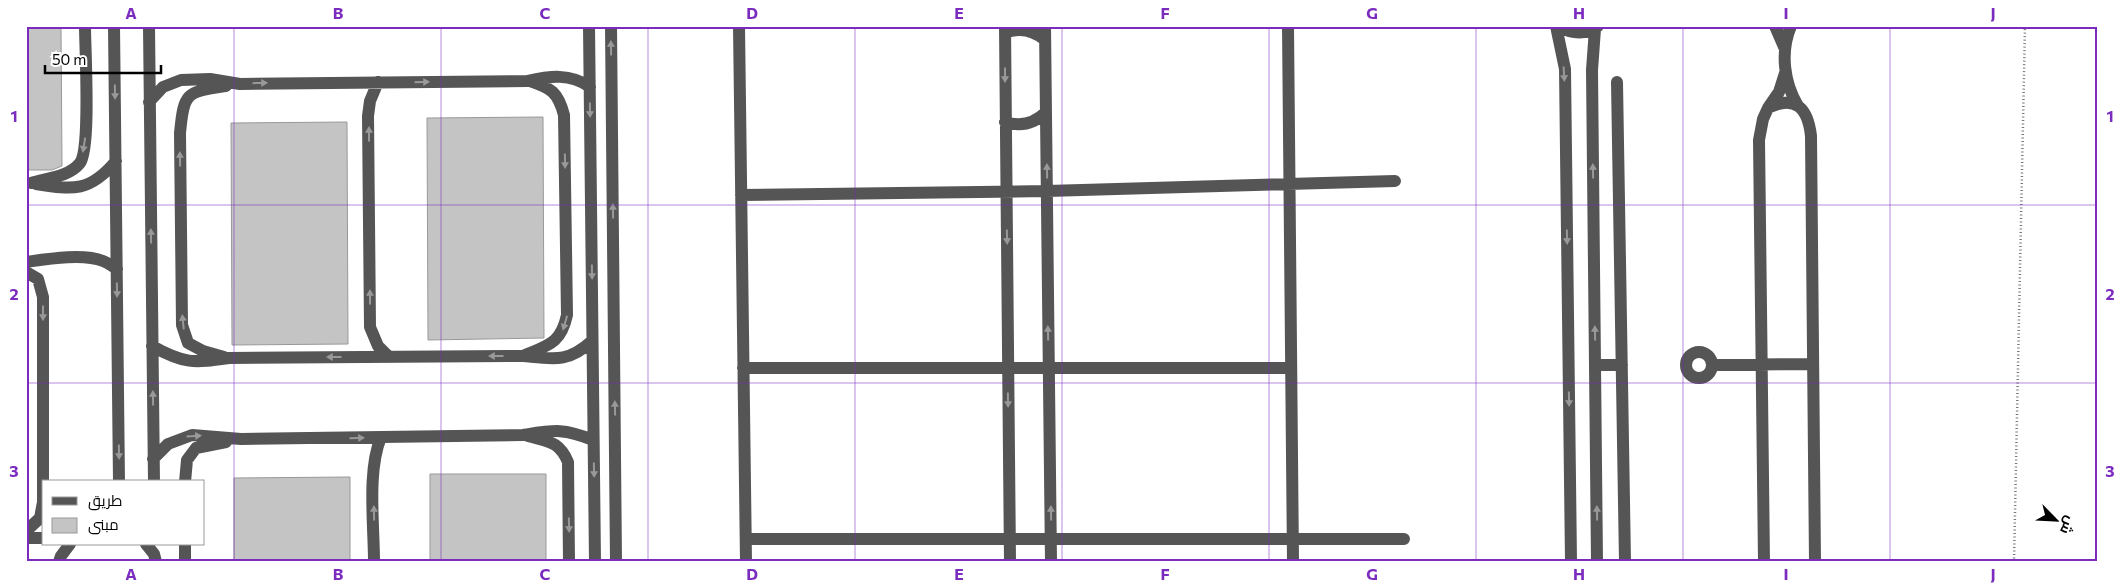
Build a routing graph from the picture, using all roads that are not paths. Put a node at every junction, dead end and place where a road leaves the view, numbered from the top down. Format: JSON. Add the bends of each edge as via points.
{"nodes":[{"id":1,"x":85,"y":26,"type":"edge"},
{"id":2,"x":114,"y":26,"type":"edge"},
{"id":3,"x":148,"y":26,"type":"edge"},
{"id":4,"x":589,"y":26,"type":"edge"},
{"id":5,"x":611,"y":26,"type":"edge"},
{"id":6,"x":1045,"y":26,"type":"edge"},
{"id":7,"x":1288,"y":26,"type":"edge"},
{"id":8,"x":1556,"y":26,"type":"edge"},
{"id":9,"x":1775,"y":26,"type":"edge"},
{"id":10,"x":1791,"y":26,"type":"edge"},
{"id":11,"x":1596,"y":27,"type":"edge"},
{"id":12,"x":741,"y":28,"type":"edge"},
{"id":13,"x":1005,"y":30,"type":"edge"},
{"id":14,"x":1045,"y":40,"type":"junction"},
{"id":15,"x":1785,"y":51,"type":"junction"},
{"id":16,"x":1786,"y":71,"type":"junction"},
{"id":17,"x":528,"y":81,"type":"junction"},
{"id":18,"x":378,"y":82,"type":"junction"},
{"id":19,"x":1617,"y":82,"type":"dead end"},
{"id":20,"x":240,"y":84,"type":"junction"},
{"id":21,"x":590,"y":87,"type":"junction"},
{"id":22,"x":149,"y":102,"type":"junction"},
{"id":23,"x":1798,"y":106,"type":"junction"},
{"id":24,"x":1768,"y":108,"type":"junction"},
{"id":25,"x":1046,"y":112,"type":"junction"},
{"id":26,"x":1006,"y":122,"type":"junction"},
{"id":27,"x":116,"y":161,"type":"junction"},
{"id":28,"x":1395,"y":181,"type":"dead end"},
{"id":29,"x":29,"y":183,"type":"edge"},
{"id":30,"x":1289,"y":185,"type":"junction"},
{"id":31,"x":1047,"y":191,"type":"junction"},
{"id":32,"x":1006,"y":192,"type":"junction"},
{"id":33,"x":742,"y":194,"type":"junction"},
{"id":34,"x":26,"y":262,"type":"edge"},
{"id":35,"x":117,"y":269,"type":"junction"},
{"id":36,"x":26,"y":272,"type":"edge"},
{"id":37,"x":592,"y":341,"type":"junction"},
{"id":38,"x":152,"y":346,"type":"junction"},
{"id":39,"x":523,"y":356,"type":"junction"},
{"id":40,"x":389,"y":357,"type":"junction"},
{"id":41,"x":229,"y":358,"type":"junction"},
{"id":42,"x":1713,"y":364,"type":"dead end"},
{"id":43,"x":1762,"y":364,"type":"junction"},
{"id":44,"x":1813,"y":364,"type":"junction"},
{"id":45,"x":1595,"y":365,"type":"junction"},
{"id":46,"x":1622,"y":365,"type":"junction"},
{"id":47,"x":744,"y":368,"type":"junction"},
{"id":48,"x":1291,"y":368,"type":"junction"},
{"id":49,"x":1008,"y":369,"type":"junction"},
{"id":50,"x":1049,"y":369,"type":"junction"},
{"id":51,"x":524,"y":435,"type":"junction"},
{"id":52,"x":381,"y":437,"type":"junction"},
{"id":53,"x":241,"y":439,"type":"junction"},
{"id":54,"x":593,"y":440,"type":"junction"},
{"id":55,"x":153,"y":459,"type":"junction"},
{"id":56,"x":43,"y":480,"type":"edge"},
{"id":57,"x":119,"y":480,"type":"edge"},
{"id":58,"x":154,"y":480,"type":"edge"},
{"id":59,"x":184,"y":480,"type":"edge"},
{"id":60,"x":42,"y":507,"type":"edge"},
{"id":61,"x":26,"y":532,"type":"edge"},
{"id":62,"x":26,"y":538,"type":"edge"},
{"id":63,"x":42,"y":538,"type":"edge"},
{"id":64,"x":746,"y":539,"type":"junction"},
{"id":65,"x":1009,"y":539,"type":"junction"},
{"id":66,"x":1051,"y":539,"type":"junction"},
{"id":67,"x":1293,"y":539,"type":"junction"},
{"id":68,"x":1404,"y":540,"type":"dead end"},
{"id":69,"x":68,"y":546,"type":"edge"},
{"id":70,"x":185,"y":546,"type":"edge"},
{"id":71,"x":59,"y":562,"type":"edge"},
{"id":72,"x":185,"y":562,"type":"edge"},
{"id":73,"x":374,"y":562,"type":"edge"},
{"id":74,"x":569,"y":562,"type":"edge"},
{"id":75,"x":595,"y":562,"type":"edge"},
{"id":76,"x":616,"y":562,"type":"edge"},
{"id":77,"x":746,"y":562,"type":"edge"},
{"id":78,"x":1010,"y":562,"type":"edge"},
{"id":79,"x":1051,"y":562,"type":"edge"},
{"id":80,"x":1293,"y":562,"type":"edge"},
{"id":81,"x":1571,"y":562,"type":"edge"},
{"id":82,"x":1597,"y":562,"type":"edge"},
{"id":83,"x":1625,"y":562,"type":"edge"},
{"id":84,"x":1764,"y":562,"type":"edge"},
{"id":85,"x":1815,"y":562,"type":"edge"}],
"edges":[{"from":1,"to":29,"type":"street","one_way":true,"via":[[86,141],[81,162],[70,172]]},
{"from":2,"to":27,"type":"street","one_way":true},
{"from":3,"to":22,"type":"street"},
{"from":4,"to":21,"type":"street"},
{"from":76,"to":5,"type":"street","one_way":true},
{"from":6,"to":14,"type":"street"},
{"from":7,"to":30,"type":"street"},
{"from":8,"to":11,"type":"street","via":[[1568,32],[1582,33]]},
{"from":8,"to":81,"type":"street","one_way":true,"via":[[1565,69]]},
{"from":9,"to":15,"type":"street"},
{"from":10,"to":15,"type":"street"},
{"from":45,"to":11,"type":"street","one_way":true,"via":[[1592,70]]},
{"from":12,"to":33,"type":"street"},
{"from":13,"to":14,"type":"street","via":[[1031,31]]},
{"from":13,"to":26,"type":"street","one_way":true},
{"from":14,"to":25,"type":"street"},
{"from":15,"to":16,"type":"street"},
{"from":16,"to":23,"type":"street"},
{"from":16,"to":24,"type":"street","via":[[1779,92]]},
{"from":18,"to":17,"type":"street","one_way":true},
{"from":17,"to":21,"type":"street","via":[[551,76],[569,77]]},
{"from":17,"to":39,"type":"street","one_way":true,"via":[[548,87],[560,100],[564,115],[567,315],[564,329],[555,342]]},
{"from":20,"to":18,"type":"street","one_way":true},
{"from":40,"to":18,"type":"street","one_way":true,"via":[[378,346],[370,327],[368,116]]},
{"from":19,"to":46,"type":"street"},
{"from":20,"to":22,"type":"street","via":[[210,79],[181,80],[163,87]]},
{"from":41,"to":20,"type":"street","one_way":true,"via":[[188,343],[182,325],[180,133],[182,110],[197,90]]},
{"from":21,"to":37,"type":"street","one_way":true},
{"from":38,"to":22,"type":"street","one_way":true},
{"from":23,"to":24,"type":"street","via":[[1783,103]]},
{"from":23,"to":44,"type":"street","via":[[1808,118],[1811,136]]},
{"from":24,"to":43,"type":"street","via":[[1760,140]]},
{"from":25,"to":26,"type":"street","via":[[1027,124]]},
{"from":31,"to":25,"type":"street","one_way":true},
{"from":26,"to":32,"type":"street"},
{"from":27,"to":29,"type":"street","via":[[102,177],[86,186],[60,188]]},
{"from":27,"to":35,"type":"street"},
{"from":28,"to":30,"type":"street"},
{"from":30,"to":31,"type":"street"},
{"from":30,"to":48,"type":"street"},
{"from":31,"to":32,"type":"street"},
{"from":50,"to":31,"type":"street","one_way":true},
{"from":32,"to":33,"type":"street"},
{"from":32,"to":49,"type":"street","one_way":true},
{"from":33,"to":47,"type":"street"},
{"from":34,"to":35,"type":"street","via":[[91,258]]},
{"from":35,"to":57,"type":"street","one_way":true},
{"from":36,"to":56,"type":"street","one_way":true,"via":[[38,280],[43,297]]},
{"from":37,"to":39,"type":"street","via":[[568,357]]},
{"from":37,"to":54,"type":"street"},
{"from":38,"to":41,"type":"street","via":[[173,358],[189,362]]},
{"from":55,"to":38,"type":"street","one_way":true},
{"from":39,"to":40,"type":"street","one_way":true},
{"from":40,"to":41,"type":"street","one_way":true},
{"from":42,"to":43,"type":"street"},
{"from":43,"to":44,"type":"street"},
{"from":43,"to":84,"type":"street"},
{"from":44,"to":85,"type":"street"},
{"from":45,"to":46,"type":"street"},
{"from":82,"to":45,"type":"street","one_way":true},
{"from":46,"to":83,"type":"street"},
{"from":47,"to":49,"type":"street"},
{"from":47,"to":64,"type":"street"},
{"from":48,"to":50,"type":"street"},
{"from":48,"to":67,"type":"street"},
{"from":49,"to":50,"type":"street"},
{"from":49,"to":65,"type":"street","one_way":true},
{"from":66,"to":50,"type":"street","one_way":true},
{"from":51,"to":52,"type":"street"},
{"from":51,"to":54,"type":"street","via":[[572,431]]},
{"from":51,"to":74,"type":"street","one_way":true,"via":[[551,442],[563,449],[568,462]]},
{"from":53,"to":52,"type":"street","one_way":true},
{"from":73,"to":52,"type":"street","one_way":true,"via":[[373,470]]},
{"from":55,"to":53,"type":"street","one_way":true,"via":[[168,444],[192,435]]},
{"from":53,"to":59,"type":"street","via":[[196,448],[188,460]]},
{"from":54,"to":75,"type":"street","one_way":true},
{"from":55,"to":58,"type":"street"},
{"from":60,"to":61,"type":"street","one_way":true,"via":[[40,518]]},
{"from":62,"to":63,"type":"street"},
{"from":64,"to":65,"type":"street"},
{"from":64,"to":77,"type":"street"},
{"from":65,"to":66,"type":"street"},
{"from":65,"to":78,"type":"street"},
{"from":66,"to":67,"type":"street"},
{"from":66,"to":79,"type":"street"},
{"from":67,"to":68,"type":"street"},
{"from":67,"to":80,"type":"street"},
{"from":69,"to":71,"type":"street"},
{"from":70,"to":72,"type":"street"}]}
